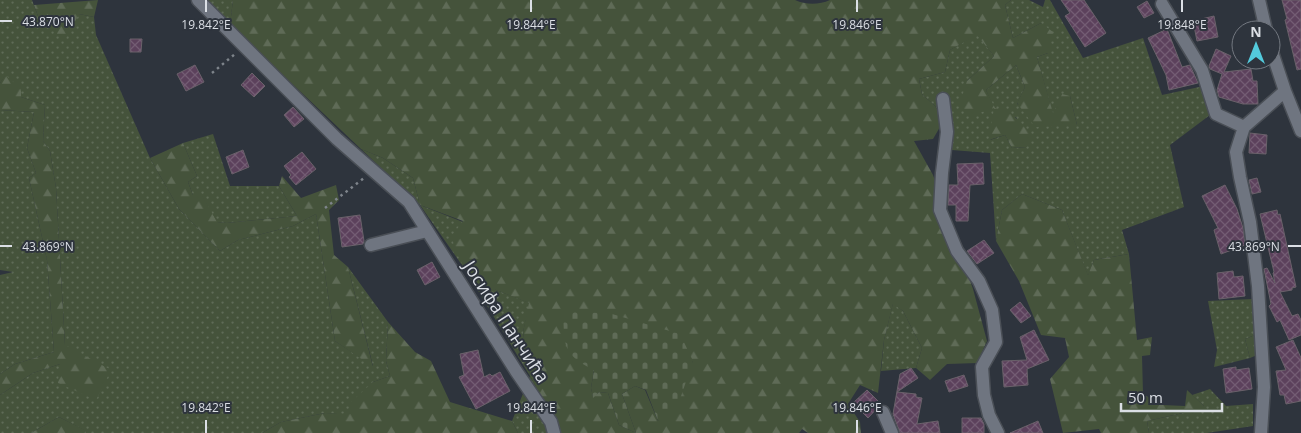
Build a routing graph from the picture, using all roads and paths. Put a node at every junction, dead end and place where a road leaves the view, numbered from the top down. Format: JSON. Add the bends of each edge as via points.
{"nodes":[{"id":1,"x":198,"y":0,"type":"edge"},
{"id":2,"x":1259,"y":0,"type":"edge"},
{"id":3,"x":1162,"y":4,"type":"dead end"},
{"id":4,"x":1264,"y":20,"type":"edge"},
{"id":5,"x":244,"y":46,"type":"junction"},
{"id":6,"x":1278,"y":70,"type":"edge"},
{"id":7,"x":212,"y":73,"type":"dead end"},
{"id":8,"x":1284,"y":91,"type":"junction"},
{"id":9,"x":943,"y":98,"type":"dead end"},
{"id":10,"x":1244,"y":127,"type":"junction"},
{"id":11,"x":1301,"y":131,"type":"edge"},
{"id":12,"x":373,"y":171,"type":"junction"},
{"id":13,"x":325,"y":208,"type":"dead end"},
{"id":14,"x":427,"y":232,"type":"junction"},
{"id":15,"x":372,"y":245,"type":"dead end"},
{"id":16,"x":883,"y":412,"type":"dead end"},
{"id":17,"x":554,"y":433,"type":"edge"},
{"id":18,"x":892,"y":433,"type":"edge"},
{"id":19,"x":998,"y":433,"type":"edge"},
{"id":20,"x":1260,"y":433,"type":"edge"}],
"edges":[{"from":1,"to":5,"type":"street","name":"Јосифа Панчића"},
{"from":2,"to":4,"type":"street"},
{"from":3,"to":10,"type":"street","via":[[1202,70],[1216,114]]},
{"from":5,"to":7,"type":"path"},
{"from":5,"to":12,"type":"street","name":"Јосифа Панчића"},
{"from":6,"to":8,"type":"street"},
{"from":8,"to":10,"type":"street"},
{"from":8,"to":11,"type":"street"},
{"from":9,"to":19,"type":"street","via":[[947,132],[940,210],[957,251],[979,281],[992,310],[996,342],[982,367],[984,394]]},
{"from":10,"to":20,"type":"street","via":[[1236,152],[1258,286],[1264,387]]},
{"from":12,"to":13,"type":"path"},
{"from":12,"to":14,"type":"street","name":"Јосифа Панчића","via":[[408,202]]},
{"from":14,"to":15,"type":"street"},
{"from":14,"to":17,"type":"street","name":"Јосифа Панчића","via":[[551,422]]},
{"from":16,"to":18,"type":"street"}]}
